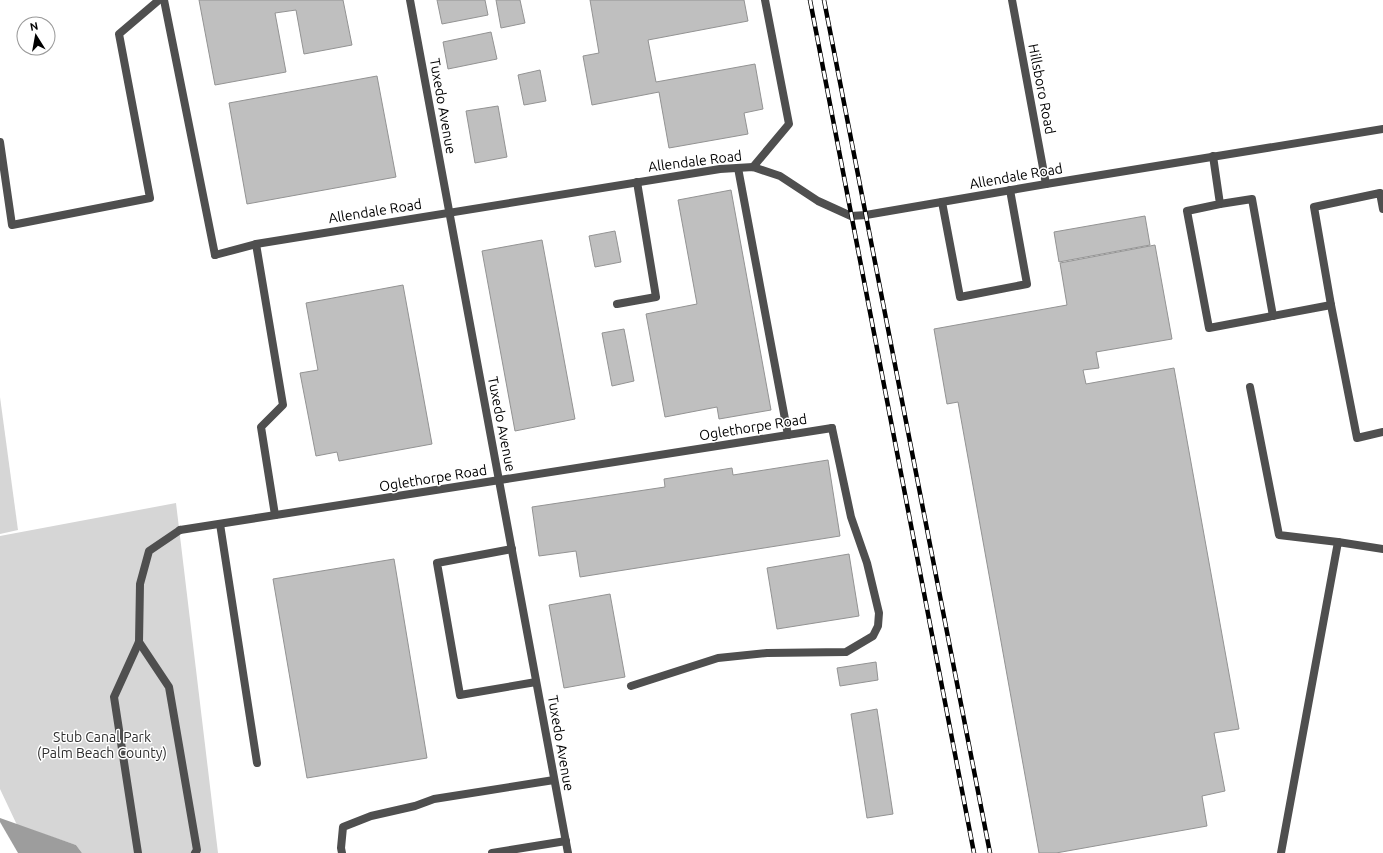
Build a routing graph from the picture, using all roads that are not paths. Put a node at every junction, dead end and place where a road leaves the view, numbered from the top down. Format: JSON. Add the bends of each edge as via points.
{"nodes":[{"id":1,"x":159,"y":0,"type":"edge"},
{"id":2,"x":164,"y":0,"type":"edge"},
{"id":3,"x":410,"y":0,"type":"edge"},
{"id":4,"x":765,"y":0,"type":"edge"},
{"id":5,"x":1012,"y":0,"type":"edge"},
{"id":6,"x":1383,"y":129,"type":"edge"},
{"id":7,"x":0,"y":142,"type":"edge"},
{"id":8,"x":1213,"y":156,"type":"junction"},
{"id":9,"x":753,"y":167,"type":"junction"},
{"id":10,"x":738,"y":168,"type":"junction"},
{"id":11,"x":637,"y":182,"type":"junction"},
{"id":12,"x":1046,"y":184,"type":"junction"},
{"id":13,"x":1010,"y":190,"type":"junction"},
{"id":14,"x":942,"y":202,"type":"junction"},
{"id":15,"x":1220,"y":204,"type":"junction"},
{"id":16,"x":1383,"y":209,"type":"edge"},
{"id":17,"x":449,"y":212,"type":"junction"},
{"id":18,"x":256,"y":244,"type":"junction"},
{"id":19,"x":617,"y":304,"type":"dead end"},
{"id":20,"x":1331,"y":305,"type":"junction"},
{"id":21,"x":1273,"y":316,"type":"junction"},
{"id":22,"x":1250,"y":386,"type":"dead end"},
{"id":23,"x":1383,"y":432,"type":"edge"},
{"id":24,"x":788,"y":435,"type":"junction"},
{"id":25,"x":499,"y":480,"type":"junction"},
{"id":26,"x":275,"y":515,"type":"junction"},
{"id":27,"x":220,"y":524,"type":"junction"},
{"id":28,"x":1338,"y":542,"type":"junction"},
{"id":29,"x":1383,"y":549,"type":"edge"},
{"id":30,"x":512,"y":550,"type":"junction"},
{"id":31,"x":139,"y":642,"type":"junction"},
{"id":32,"x":536,"y":682,"type":"junction"},
{"id":33,"x":631,"y":686,"type":"dead end"},
{"id":34,"x":256,"y":763,"type":"dead end"},
{"id":35,"x":554,"y":780,"type":"junction"},
{"id":36,"x":566,"y":841,"type":"junction"},
{"id":37,"x":138,"y":853,"type":"edge"},
{"id":38,"x":195,"y":853,"type":"edge"},
{"id":39,"x":342,"y":853,"type":"edge"},
{"id":40,"x":492,"y":853,"type":"edge"},
{"id":41,"x":568,"y":853,"type":"edge"},
{"id":42,"x":1281,"y":853,"type":"edge"}],
"edges":[{"from":1,"to":7,"type":"street","via":[[119,34],[150,198],[12,225]]},
{"from":2,"to":18,"type":"street","name":"Allendale Road","via":[[215,255]]},
{"from":3,"to":17,"type":"street","name":"Tuxedo Avenue"},
{"from":4,"to":9,"type":"street","via":[[789,124]]},
{"from":5,"to":12,"type":"street","name":"Hillsboro Road"},
{"from":6,"to":8,"type":"street","name":"Allendale Road"},
{"from":8,"to":12,"type":"street","name":"Allendale Road"},
{"from":8,"to":15,"type":"street"},
{"from":9,"to":10,"type":"street","name":"Allendale Road"},
{"from":9,"to":14,"type":"street","name":"Allendale Road","via":[[780,176],[818,201],[851,216]]},
{"from":10,"to":11,"type":"street","name":"Allendale Road"},
{"from":10,"to":24,"type":"street"},
{"from":11,"to":17,"type":"street","name":"Allendale Road"},
{"from":11,"to":19,"type":"street","via":[[656,297]]},
{"from":12,"to":13,"type":"street","name":"Allendale Road"},
{"from":13,"to":14,"type":"street","name":"Allendale Road"},
{"from":13,"to":14,"type":"street","via":[[1027,284],[960,297]]},
{"from":15,"to":21,"type":"street","via":[[1252,199]]},
{"from":15,"to":21,"type":"street","via":[[1187,210],[1209,328]]},
{"from":16,"to":20,"type":"street","via":[[1380,193],[1314,207]]},
{"from":17,"to":18,"type":"street","name":"Allendale Road"},
{"from":17,"to":25,"type":"street","name":"Tuxedo Avenue"},
{"from":18,"to":26,"type":"street","via":[[283,405],[261,427]]},
{"from":20,"to":21,"type":"street"},
{"from":20,"to":23,"type":"street","via":[[1357,438]]},
{"from":22,"to":28,"type":"street","via":[[1279,535]]},
{"from":24,"to":25,"type":"street","name":"Oglethorpe Road"},
{"from":24,"to":33,"type":"street","name":"Oglethorpe Road","via":[[832,428],[851,516],[867,563],[879,613],[878,626],[873,636],[846,652],[767,653],[718,658]]},
{"from":25,"to":26,"type":"street","name":"Oglethorpe Road"},
{"from":25,"to":30,"type":"street","name":"Tuxedo Avenue"},
{"from":26,"to":27,"type":"street","name":"Oglethorpe Road"},
{"from":27,"to":31,"type":"street","name":"Oglethorpe Road","via":[[180,530],[149,551],[140,584]]},
{"from":27,"to":34,"type":"street"},
{"from":28,"to":29,"type":"street"},
{"from":28,"to":42,"type":"street"},
{"from":30,"to":32,"type":"street","name":"Tuxedo Avenue"},
{"from":30,"to":32,"type":"street","via":[[438,563],[460,695]]},
{"from":31,"to":37,"type":"street","via":[[114,697]]},
{"from":31,"to":38,"type":"street","via":[[169,687],[197,850]]},
{"from":32,"to":35,"type":"street","name":"Tuxedo Avenue"},
{"from":35,"to":36,"type":"street","name":"Tuxedo Avenue"},
{"from":35,"to":39,"type":"street","via":[[434,799],[371,816],[343,827],[340,848]]},
{"from":36,"to":40,"type":"street"},
{"from":36,"to":41,"type":"street","name":"Tuxedo Avenue"}]}
